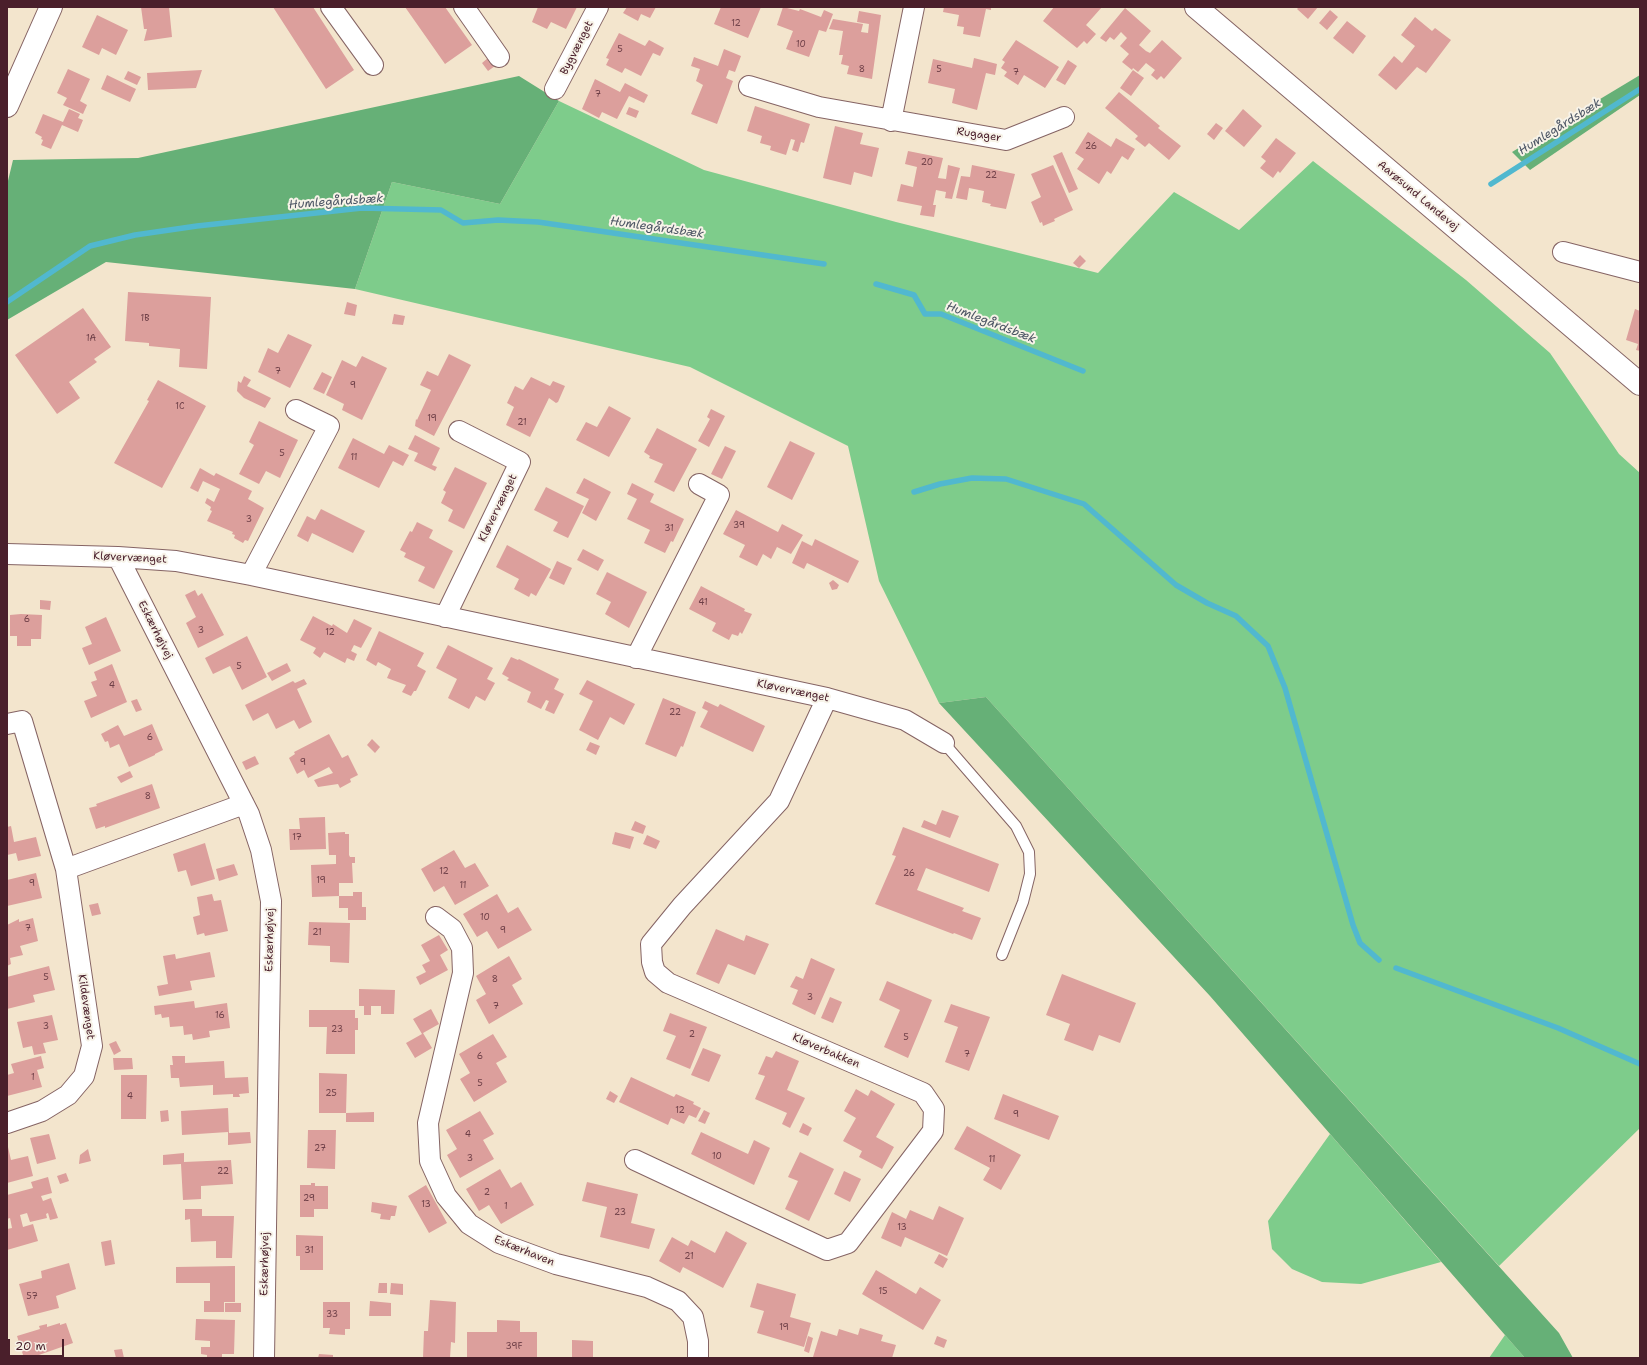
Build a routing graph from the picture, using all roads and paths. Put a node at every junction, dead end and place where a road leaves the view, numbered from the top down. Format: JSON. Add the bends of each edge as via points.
{"nodes":[{"id":1,"x":51,"y":7,"type":"edge"},
{"id":2,"x":332,"y":7,"type":"edge"},
{"id":3,"x":464,"y":7,"type":"edge"},
{"id":4,"x":598,"y":7,"type":"edge"},
{"id":5,"x":914,"y":7,"type":"edge"},
{"id":6,"x":1196,"y":7,"type":"edge"},
{"id":7,"x":499,"y":57,"type":"dead end"},
{"id":8,"x":373,"y":65,"type":"dead end"},
{"id":9,"x":749,"y":86,"type":"dead end"},
{"id":10,"x":556,"y":89,"type":"dead end"},
{"id":11,"x":7,"y":106,"type":"edge"},
{"id":12,"x":1064,"y":117,"type":"dead end"},
{"id":13,"x":891,"y":121,"type":"junction"},
{"id":14,"x":1563,"y":252,"type":"dead end"},
{"id":15,"x":1640,"y":272,"type":"edge"},
{"id":16,"x":1640,"y":384,"type":"edge"},
{"id":17,"x":296,"y":410,"type":"dead end"},
{"id":18,"x":459,"y":431,"type":"dead end"},
{"id":19,"x":699,"y":484,"type":"dead end"},
{"id":20,"x":7,"y":554,"type":"edge"},
{"id":21,"x":118,"y":557,"type":"junction"},
{"id":22,"x":251,"y":575,"type":"junction"},
{"id":23,"x":445,"y":617,"type":"junction"},
{"id":24,"x":636,"y":658,"type":"junction"},
{"id":25,"x":827,"y":698,"type":"junction"},
{"id":26,"x":7,"y":724,"type":"edge"},
{"id":27,"x":944,"y":743,"type":"joint"},
{"id":28,"x":244,"y":804,"type":"junction"},
{"id":29,"x":66,"y":869,"type":"junction"},
{"id":30,"x":436,"y":917,"type":"dead end"},
{"id":31,"x":1002,"y":955,"type":"dead end"},
{"id":32,"x":7,"y":1123,"type":"edge"},
{"id":33,"x":635,"y":1160,"type":"dead end"},
{"id":34,"x":264,"y":1358,"type":"edge"},
{"id":35,"x":698,"y":1358,"type":"edge"}],
"edges":[{"from":1,"to":11,"type":"street"},
{"from":2,"to":8,"type":"street"},
{"from":3,"to":7,"type":"street"},
{"from":4,"to":10,"type":"street","name":"Bygvænget"},
{"from":5,"to":13,"type":"street"},
{"from":6,"to":16,"type":"street","name":"Aarøsund Landevej"},
{"from":9,"to":13,"type":"street","name":"Rugager","via":[[819,107]]},
{"from":12,"to":13,"type":"street","name":"Rugager","via":[[1006,140]]},
{"from":14,"to":15,"type":"street"},
{"from":17,"to":22,"type":"street","via":[[329,426]]},
{"from":18,"to":23,"type":"street","name":"Kløvervænget","via":[[520,462]]},
{"from":19,"to":24,"type":"street","via":[[719,495]]},
{"from":20,"to":21,"type":"street","name":"Kløvervænget"},
{"from":21,"to":22,"type":"street","name":"Kløvervænget","via":[[176,561]]},
{"from":21,"to":28,"type":"street","name":"Eskærhøjvej"},
{"from":22,"to":23,"type":"street","name":"Kløvervænget"},
{"from":23,"to":24,"type":"street","name":"Kløvervænget"},
{"from":24,"to":25,"type":"street","name":"Kløvervænget"},
{"from":25,"to":27,"type":"street","name":"Kløvervænget","via":[[905,720]]},
{"from":25,"to":33,"type":"street","name":"Kløverbakken","via":[[779,801],[682,906],[651,944],[652,962],[655,972],[668,983],[923,1093],[934,1109],[933,1131],[848,1243],[827,1250]]},
{"from":26,"to":29,"type":"street","name":"Kildevænget","via":[[22,721]]},
{"from":27,"to":31,"type":"lane","via":[[1016,826],[1029,852],[1030,874],[1023,902]]},
{"from":28,"to":29,"type":"street"},
{"from":28,"to":34,"type":"street","name":"Eskærhøjvej","via":[[261,850],[271,901]]},
{"from":29,"to":32,"type":"street","name":"Kildevænget","via":[[92,1046],[84,1076],[68,1095],[42,1111]]},
{"from":30,"to":35,"type":"street","name":"Eskærhaven","via":[[452,929],[462,948],[463,973],[428,1123],[430,1160],[446,1196],[469,1224],[499,1243],[556,1264],[647,1287],[678,1301],[693,1317],[698,1341]]}]}
